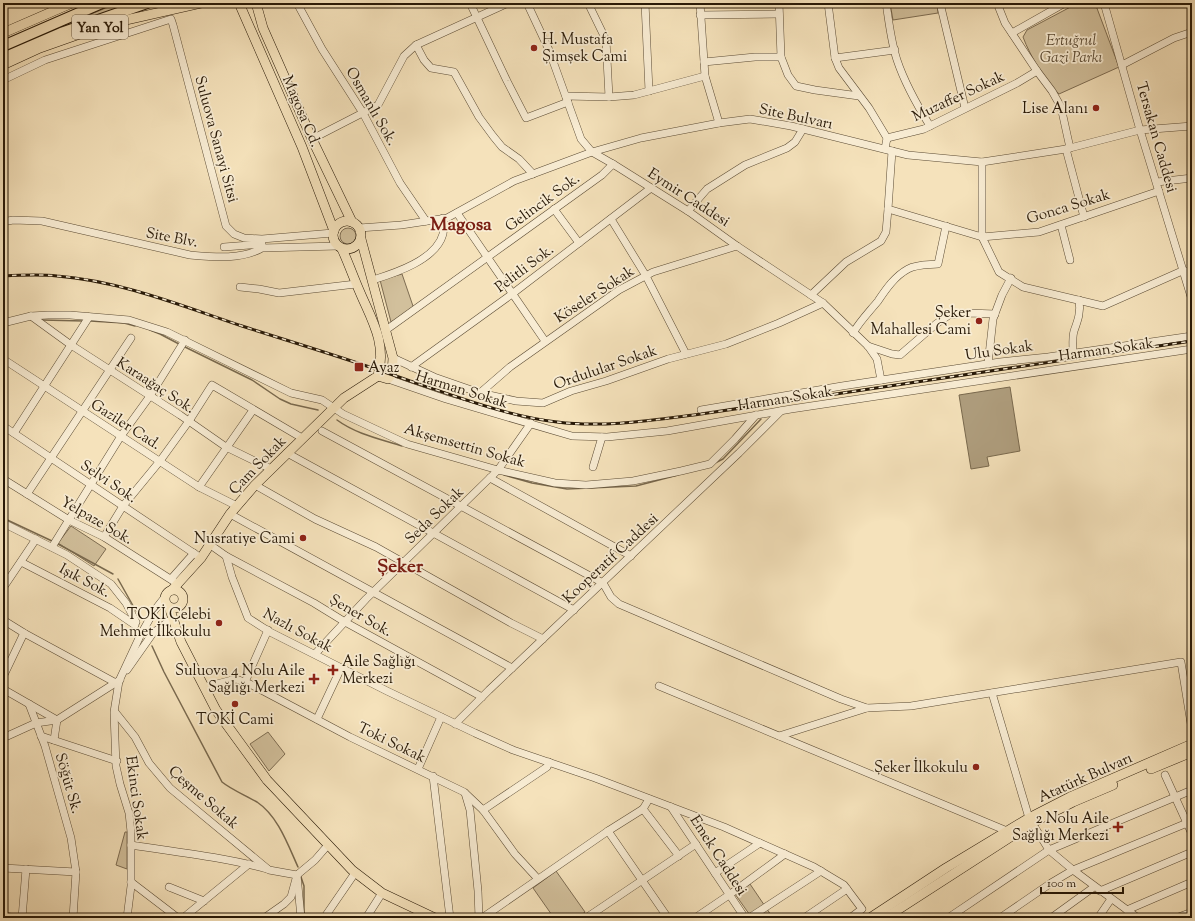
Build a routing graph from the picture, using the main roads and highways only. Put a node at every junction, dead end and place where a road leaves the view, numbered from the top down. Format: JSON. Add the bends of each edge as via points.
{"nodes":[{"id":1,"x":72,"y":3,"type":"edge"},
{"id":2,"x":102,"y":3,"type":"edge"},
{"id":3,"x":146,"y":3,"type":"edge"},
{"id":4,"x":201,"y":3,"type":"edge"},
{"id":5,"x":239,"y":3,"type":"edge"},
{"id":6,"x":258,"y":5,"type":"edge"},
{"id":7,"x":3,"y":33,"type":"edge"},
{"id":8,"x":3,"y":46,"type":"edge"},
{"id":9,"x":3,"y":58,"type":"edge"},
{"id":10,"x":3,"y":65,"type":"edge"},
{"id":11,"x":352,"y":222,"type":"junction"},
{"id":12,"x":333,"y":232,"type":"junction"},
{"id":13,"x":361,"y":239,"type":"junction"},
{"id":14,"x":340,"y":248,"type":"junction"},
{"id":15,"x":378,"y":376,"type":"junction"},
{"id":16,"x":174,"y":585,"type":"junction"},
{"id":17,"x":169,"y":607,"type":"junction"},
{"id":18,"x":1192,"y":744,"type":"edge"},
{"id":19,"x":1192,"y":752,"type":"edge"},
{"id":20,"x":1030,"y":820,"type":"junction"},
{"id":21,"x":432,"y":917,"type":"edge"},
{"id":22,"x":870,"y":918,"type":"edge"},
{"id":23,"x":885,"y":918,"type":"edge"}],
"edges":[{"from":1,"to":7,"type":"main road"},
{"from":2,"to":8,"type":"highway"},
{"from":3,"to":9,"type":"highway","via":[[61,33]]},
{"from":4,"to":10,"type":"main road","number":"Yan Yol","via":[[108,24],[40,48]]},
{"from":5,"to":12,"type":"main road","name":"Magosa Cd.","via":[[302,146]]},
{"from":6,"to":11,"type":"main road","name":"Magosa Cd.","via":[[263,28]]},
{"from":11,"to":12,"type":"main road","via":[[340,223]]},
{"from":11,"to":13,"type":"main road","via":[[359,228]]},
{"from":12,"to":14,"type":"main road","via":[[335,242]]},
{"from":13,"to":14,"type":"main road","via":[[352,249]]},
{"from":13,"to":15,"type":"main road","via":[[393,358],[392,374],[388,379]]},
{"from":14,"to":15,"type":"main road","via":[[374,323],[379,340]]},
{"from":15,"to":16,"type":"main road","name":"Çam Sokak","via":[[344,398],[255,485]]},
{"from":16,"to":17,"type":"main road","via":[[165,597]]},
{"from":16,"to":17,"type":"main road","via":[[183,596],[183,600],[178,607]]},
{"from":17,"to":21,"type":"main road","via":[[181,642],[216,710],[266,780],[355,873],[382,893]]},
{"from":18,"to":20,"type":"main road","name":"Atatürk Bulvarı","via":[[1070,797]]},
{"from":19,"to":20,"type":"main road","name":"Atatürk Bulvarı"},
{"from":20,"to":22,"type":"main road","name":"Atatürk Bulvarı","via":[[946,868]]},
{"from":20,"to":23,"type":"main road","name":"Atatürk Bulvarı"}]}
